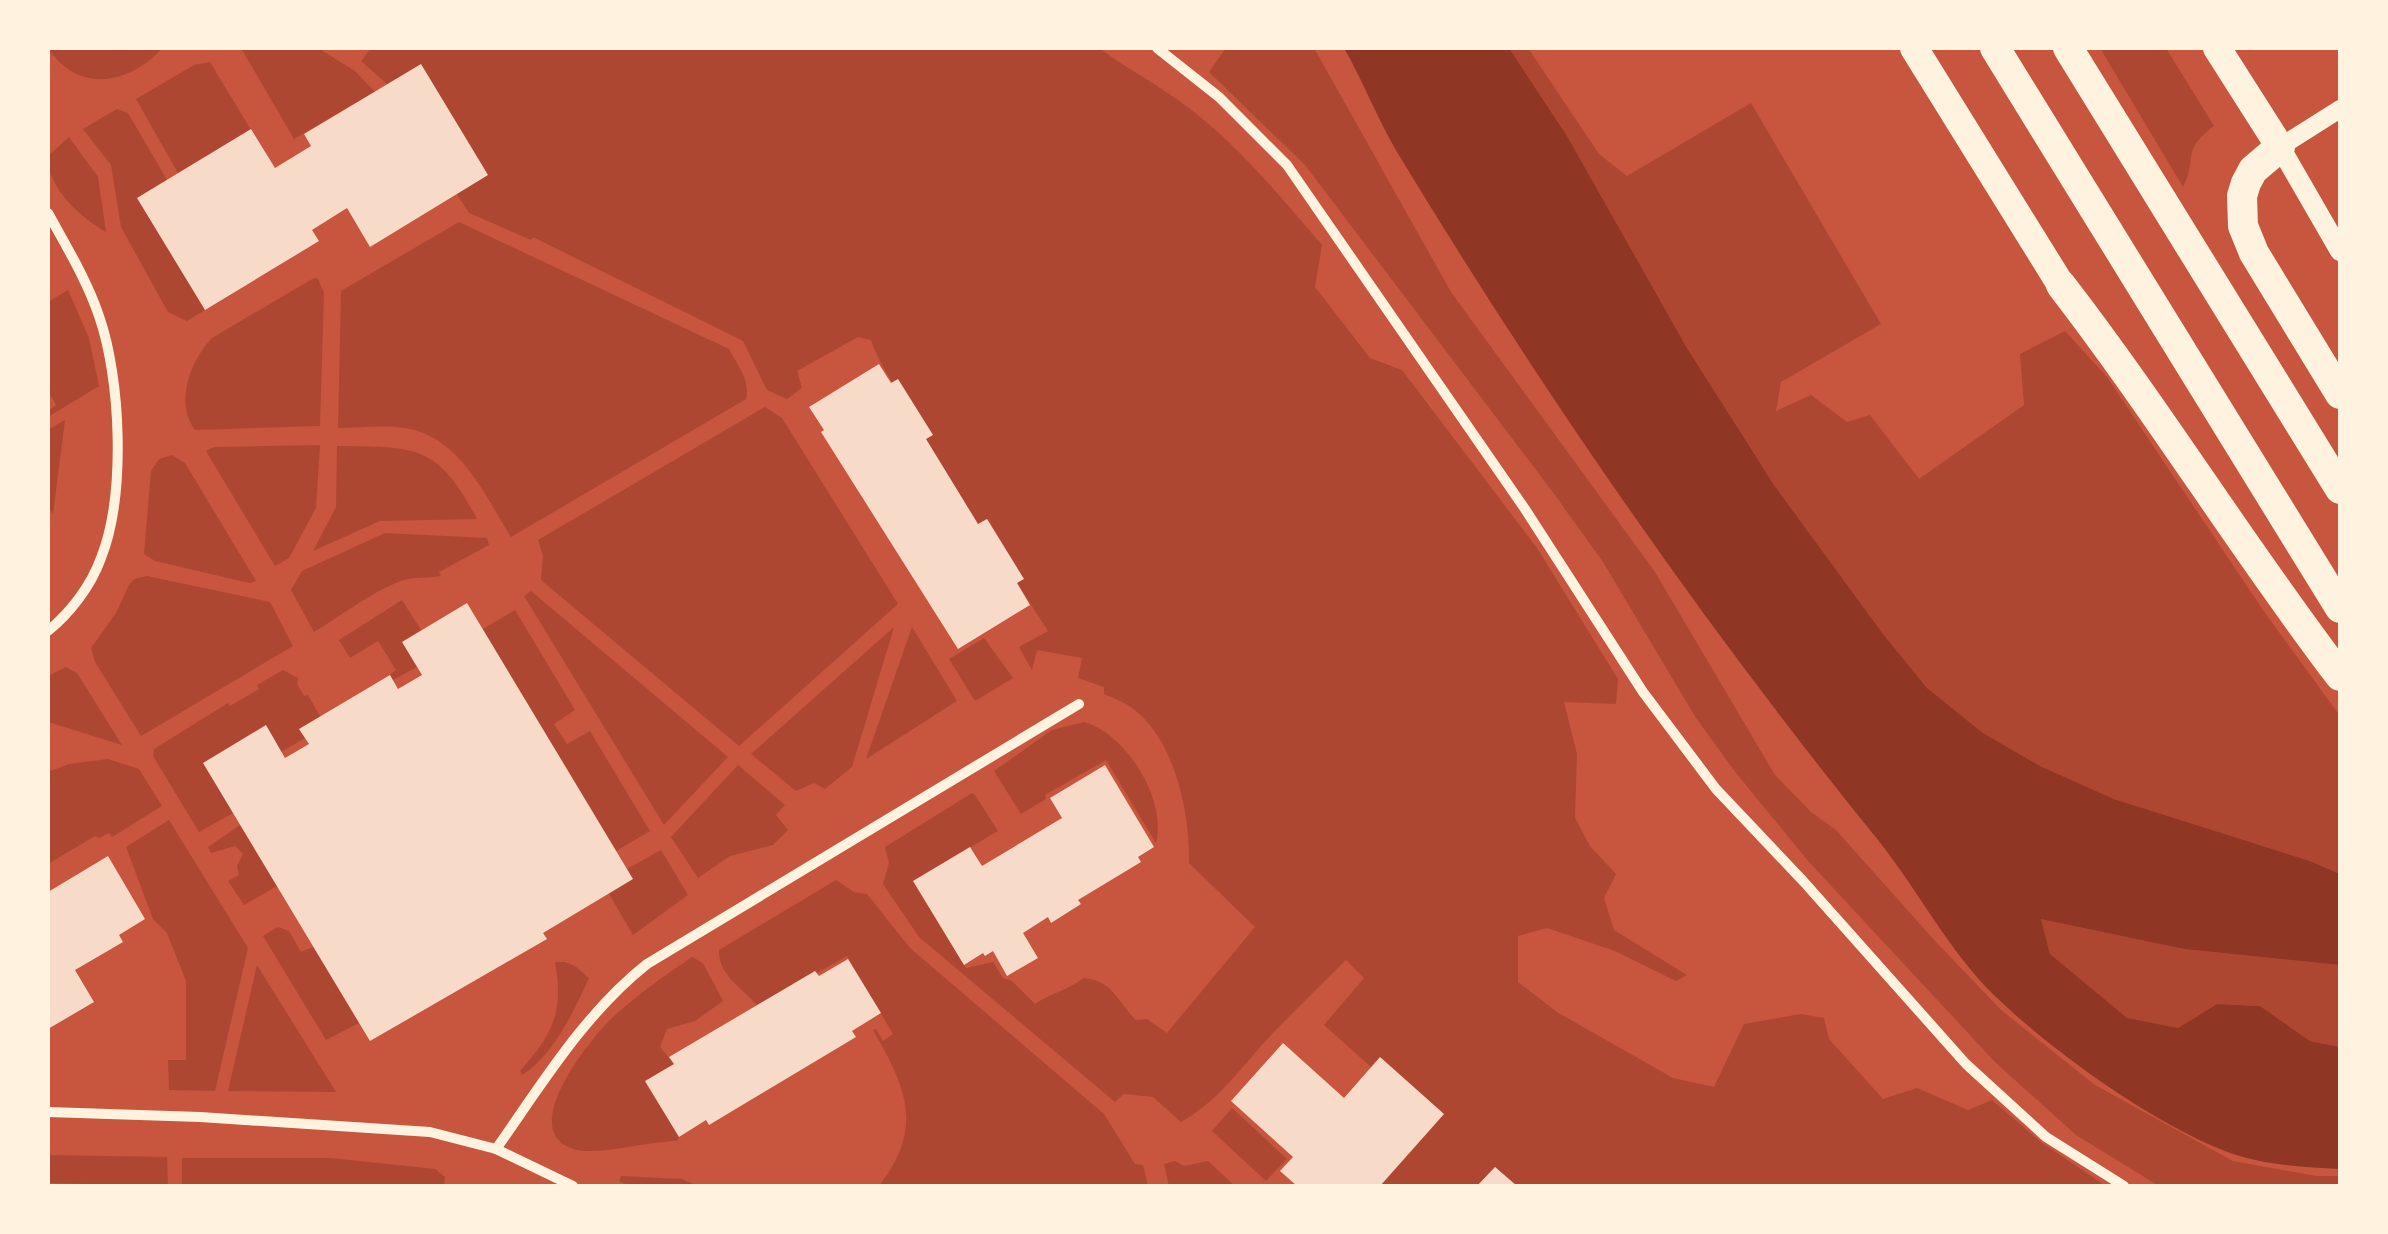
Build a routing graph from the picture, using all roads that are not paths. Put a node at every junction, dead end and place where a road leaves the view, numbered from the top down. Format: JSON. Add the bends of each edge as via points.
{"nodes":[{"id":1,"x":1157,"y":48,"type":"edge"},
{"id":2,"x":1914,"y":48,"type":"edge"},
{"id":3,"x":1994,"y":48,"type":"edge"},
{"id":4,"x":2068,"y":48,"type":"edge"},
{"id":5,"x":2217,"y":48,"type":"edge"},
{"id":6,"x":2340,"y":109,"type":"edge"},
{"id":7,"x":2280,"y":147,"type":"junction"},
{"id":8,"x":48,"y":213,"type":"edge"},
{"id":9,"x":2340,"y":250,"type":"edge"},
{"id":10,"x":2061,"y":285,"type":"joint"},
{"id":11,"x":2340,"y":394,"type":"edge"},
{"id":12,"x":2340,"y":489,"type":"edge"},
{"id":13,"x":2340,"y":608,"type":"edge"},
{"id":14,"x":48,"y":631,"type":"edge"},
{"id":15,"x":2340,"y":676,"type":"edge"},
{"id":16,"x":1079,"y":704,"type":"dead end"},
{"id":17,"x":48,"y":1112,"type":"edge"},
{"id":18,"x":496,"y":1149,"type":"junction"},
{"id":19,"x":572,"y":1186,"type":"edge"},
{"id":20,"x":2124,"y":1186,"type":"edge"}],
"edges":[{"from":1,"to":20,"type":"street","via":[[1219,96],[1287,165],[1716,789],[1966,1064],[2046,1137]]},
{"from":2,"to":10,"type":"highway"},
{"from":3,"to":13,"type":"highway"},
{"from":4,"to":12,"type":"highway"},
{"from":5,"to":7,"type":"highway"},
{"from":6,"to":7,"type":"street"},
{"from":7,"to":9,"type":"main road"},
{"from":7,"to":11,"type":"highway","via":[[2252,170],[2242,196],[2242,226]]},
{"from":8,"to":14,"type":"street","via":[[99,316],[115,392],[117,464],[102,558]]},
{"from":10,"to":15,"type":"highway"},
{"from":16,"to":18,"type":"street","via":[[647,964],[573,1040]]},
{"from":17,"to":18,"type":"street","via":[[430,1132]]},
{"from":18,"to":19,"type":"street"}]}
